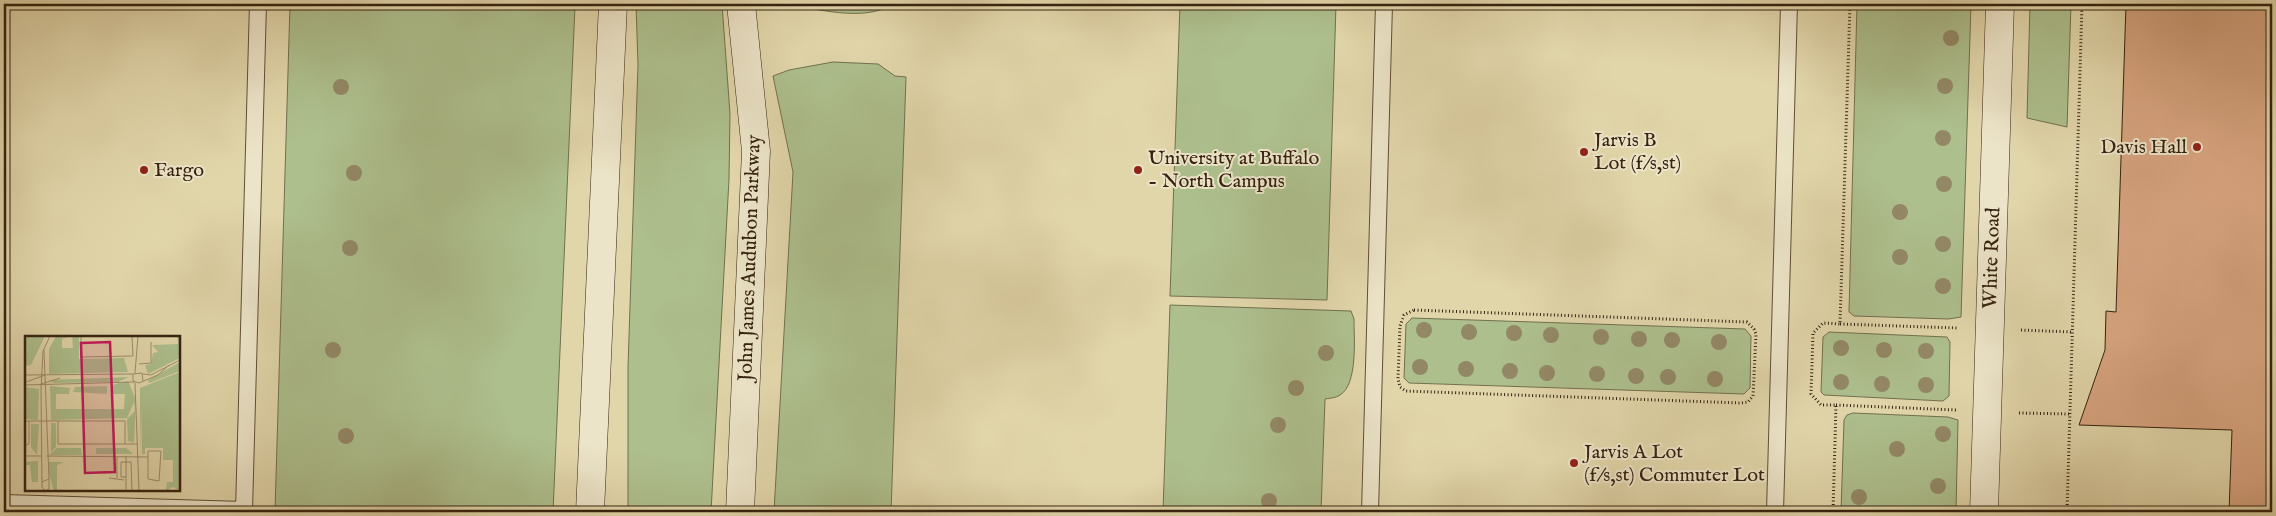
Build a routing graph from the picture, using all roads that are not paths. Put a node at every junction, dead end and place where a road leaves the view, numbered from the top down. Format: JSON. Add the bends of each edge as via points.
{"nodes":[{"id":1,"x":258,"y":4,"type":"edge"},
{"id":2,"x":613,"y":4,"type":"edge"},
{"id":3,"x":741,"y":4,"type":"edge"},
{"id":4,"x":1384,"y":4,"type":"edge"},
{"id":5,"x":1789,"y":4,"type":"edge"},
{"id":6,"x":2000,"y":4,"type":"edge"},
{"id":7,"x":4,"y":503,"type":"edge"},
{"id":8,"x":590,"y":512,"type":"edge"},
{"id":9,"x":740,"y":512,"type":"edge"},
{"id":10,"x":1370,"y":512,"type":"edge"},
{"id":11,"x":1775,"y":512,"type":"edge"},
{"id":12,"x":1984,"y":512,"type":"edge"}],
"edges":[{"from":1,"to":7,"type":"lane","via":[[244,510]]},
{"from":2,"to":8,"type":"main road"},
{"from":3,"to":9,"type":"main road","name":"John James Audubon Parkway","via":[[756,151]]},
{"from":4,"to":10,"type":"lane"},
{"from":5,"to":11,"type":"lane"},
{"from":6,"to":12,"type":"main road","name":"White Road"}]}
